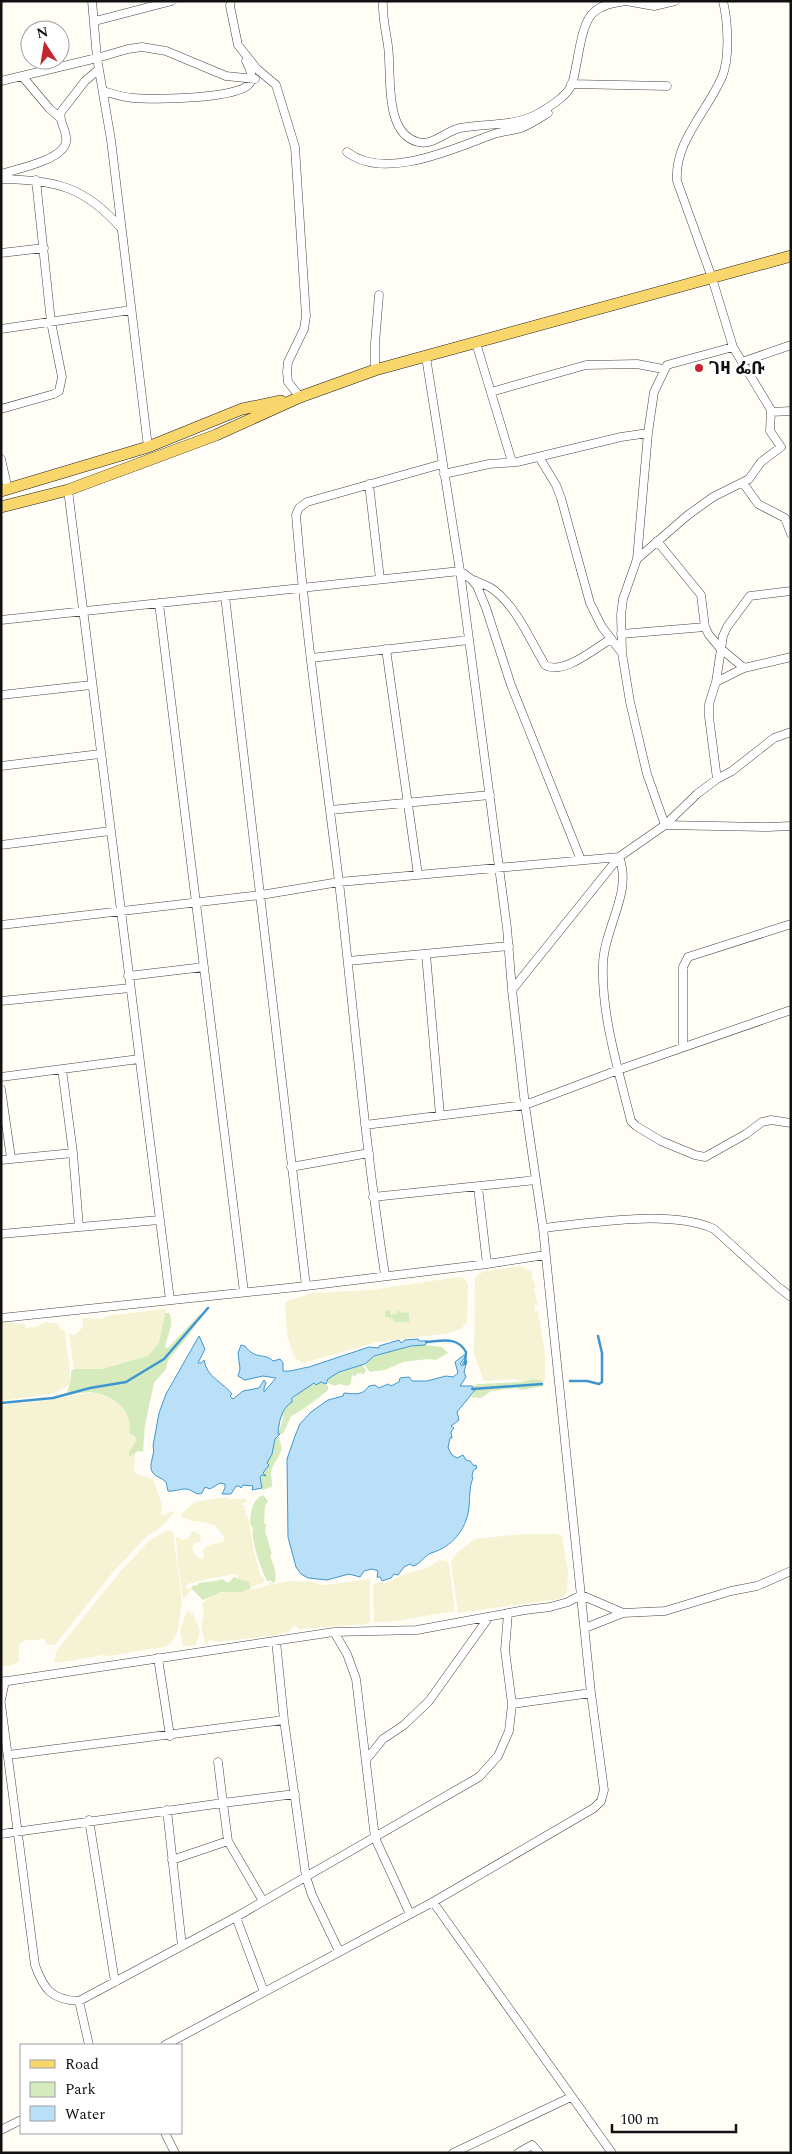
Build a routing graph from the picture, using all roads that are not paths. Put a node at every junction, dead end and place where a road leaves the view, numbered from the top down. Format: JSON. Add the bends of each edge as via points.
{"nodes":[{"id":1,"x":92,"y":1,"type":"edge"},
{"id":2,"x":172,"y":1,"type":"edge"},
{"id":3,"x":231,"y":1,"type":"edge"},
{"id":4,"x":383,"y":1,"type":"edge"},
{"id":5,"x":626,"y":1,"type":"edge"},
{"id":6,"x":675,"y":1,"type":"edge"},
{"id":7,"x":723,"y":1,"type":"edge"},
{"id":8,"x":95,"y":21,"type":"junction"},
{"id":9,"x":245,"y":56,"type":"junction"},
{"id":10,"x":97,"y":58,"type":"junction"},
{"id":11,"x":99,"y":69,"type":"junction"},
{"id":12,"x":22,"y":76,"type":"junction"},
{"id":13,"x":267,"y":77,"type":"junction"},
{"id":14,"x":253,"y":80,"type":"junction"},
{"id":15,"x":1,"y":81,"type":"edge"},
{"id":16,"x":571,"y":84,"type":"junction"},
{"id":17,"x":667,"y":86,"type":"dead end"},
{"id":18,"x":103,"y":91,"type":"junction"},
{"id":19,"x":566,"y":93,"type":"junction"},
{"id":20,"x":59,"y":117,"type":"junction"},
{"id":21,"x":432,"y":141,"type":"junction"},
{"id":22,"x":347,"y":152,"type":"dead end"},
{"id":23,"x":437,"y":154,"type":"junction"},
{"id":24,"x":1,"y":174,"type":"edge"},
{"id":25,"x":1,"y":179,"type":"edge"},
{"id":26,"x":36,"y":180,"type":"junction"},
{"id":27,"x":122,"y":228,"type":"junction"},
{"id":28,"x":44,"y":248,"type":"junction"},
{"id":29,"x":1,"y":253,"type":"edge"},
{"id":30,"x":791,"y":256,"type":"edge"},
{"id":31,"x":712,"y":278,"type":"junction"},
{"id":32,"x":379,"y":295,"type":"dead end"},
{"id":33,"x":132,"y":310,"type":"junction"},
{"id":34,"x":51,"y":322,"type":"junction"},
{"id":35,"x":1,"y":329,"type":"edge"},
{"id":36,"x":476,"y":343,"type":"junction"},
{"id":37,"x":791,"y":345,"type":"edge"},
{"id":38,"x":733,"y":347,"type":"junction"},
{"id":39,"x":426,"y":357,"type":"junction"},
{"id":40,"x":742,"y":362,"type":"junction"},
{"id":41,"x":663,"y":369,"type":"junction"},
{"id":42,"x":376,"y":370,"type":"junction"},
{"id":43,"x":491,"y":392,"type":"junction"},
{"id":44,"x":300,"y":397,"type":"junction"},
{"id":45,"x":1,"y":409,"type":"edge"},
{"id":46,"x":791,"y":411,"type":"edge"},
{"id":47,"x":771,"y":412,"type":"junction"},
{"id":48,"x":648,"y":433,"type":"junction"},
{"id":49,"x":148,"y":447,"type":"junction"},
{"id":50,"x":540,"y":457,"type":"junction"},
{"id":51,"x":1,"y":459,"type":"edge"},
{"id":52,"x":512,"y":462,"type":"junction"},
{"id":53,"x":442,"y":464,"type":"junction"},
{"id":54,"x":444,"y":474,"type":"junction"},
{"id":55,"x":743,"y":483,"type":"junction"},
{"id":56,"x":369,"y":484,"type":"junction"},
{"id":57,"x":68,"y":490,"type":"junction"},
{"id":58,"x":4,"y":491,"type":"edge"},
{"id":59,"x":1,"y":507,"type":"edge"},
{"id":60,"x":791,"y":534,"type":"edge"},
{"id":61,"x":657,"y":541,"type":"junction"},
{"id":62,"x":637,"y":559,"type":"junction"},
{"id":63,"x":460,"y":572,"type":"junction"},
{"id":64,"x":380,"y":579,"type":"junction"},
{"id":65,"x":472,"y":579,"type":"junction"},
{"id":66,"x":302,"y":587,"type":"junction"},
{"id":67,"x":791,"y":591,"type":"edge"},
{"id":68,"x":225,"y":596,"type":"junction"},
{"id":69,"x":159,"y":603,"type":"junction"},
{"id":70,"x":82,"y":611,"type":"junction"},
{"id":71,"x":1,"y":620,"type":"edge"},
{"id":72,"x":705,"y":627,"type":"junction"},
{"id":73,"x":621,"y":634,"type":"junction"},
{"id":74,"x":611,"y":639,"type":"junction"},
{"id":75,"x":469,"y":640,"type":"junction"},
{"id":76,"x":720,"y":648,"type":"junction"},
{"id":77,"x":386,"y":650,"type":"junction"},
{"id":78,"x":622,"y":653,"type":"junction"},
{"id":79,"x":791,"y":656,"type":"edge"},
{"id":80,"x":311,"y":658,"type":"junction"},
{"id":81,"x":744,"y":668,"type":"junction"},
{"id":82,"x":716,"y":682,"type":"junction"},
{"id":83,"x":91,"y":685,"type":"junction"},
{"id":84,"x":1,"y":695,"type":"edge"},
{"id":85,"x":791,"y":732,"type":"edge"},
{"id":86,"x":100,"y":754,"type":"junction"},
{"id":87,"x":1,"y":766,"type":"edge"},
{"id":88,"x":717,"y":779,"type":"junction"},
{"id":89,"x":490,"y":795,"type":"junction"},
{"id":90,"x":408,"y":803,"type":"junction"},
{"id":91,"x":330,"y":810,"type":"junction"},
{"id":92,"x":665,"y":824,"type":"junction"},
{"id":93,"x":791,"y":826,"type":"edge"},
{"id":94,"x":110,"y":831,"type":"junction"},
{"id":95,"x":1,"y":845,"type":"edge"},
{"id":96,"x":619,"y":858,"type":"junction"},
{"id":97,"x":581,"y":860,"type":"junction"},
{"id":98,"x":498,"y":867,"type":"junction"},
{"id":99,"x":418,"y":875,"type":"junction"},
{"id":100,"x":339,"y":882,"type":"junction"},
{"id":101,"x":261,"y":895,"type":"junction"},
{"id":102,"x":196,"y":902,"type":"junction"},
{"id":103,"x":120,"y":910,"type":"junction"},
{"id":104,"x":791,"y":924,"type":"edge"},
{"id":105,"x":1,"y":925,"type":"edge"},
{"id":106,"x":509,"y":946,"type":"junction"},
{"id":107,"x":426,"y":954,"type":"junction"},
{"id":108,"x":348,"y":961,"type":"junction"},
{"id":109,"x":204,"y":967,"type":"junction"},
{"id":110,"x":128,"y":976,"type":"junction"},
{"id":111,"x":130,"y":988,"type":"junction"},
{"id":112,"x":512,"y":990,"type":"junction"},
{"id":113,"x":1,"y":1001,"type":"edge"},
{"id":114,"x":791,"y":1010,"type":"edge"},
{"id":115,"x":683,"y":1047,"type":"junction"},
{"id":116,"x":139,"y":1059,"type":"junction"},
{"id":117,"x":62,"y":1069,"type":"junction"},
{"id":118,"x":618,"y":1070,"type":"junction"},
{"id":119,"x":1,"y":1077,"type":"edge"},
{"id":120,"x":1,"y":1089,"type":"edge"},
{"id":121,"x":525,"y":1105,"type":"junction"},
{"id":122,"x":440,"y":1116,"type":"junction"},
{"id":123,"x":791,"y":1123,"type":"edge"},
{"id":124,"x":365,"y":1125,"type":"junction"},
{"id":125,"x":73,"y":1153,"type":"junction"},
{"id":126,"x":368,"y":1153,"type":"junction"},
{"id":127,"x":11,"y":1158,"type":"junction"},
{"id":128,"x":1,"y":1160,"type":"edge"},
{"id":129,"x":291,"y":1167,"type":"junction"},
{"id":130,"x":536,"y":1180,"type":"junction"},
{"id":131,"x":478,"y":1187,"type":"junction"},
{"id":132,"x":373,"y":1197,"type":"junction"},
{"id":133,"x":159,"y":1220,"type":"junction"},
{"id":134,"x":79,"y":1227,"type":"junction"},
{"id":135,"x":543,"y":1228,"type":"junction"},
{"id":136,"x":1,"y":1234,"type":"edge"},
{"id":137,"x":545,"y":1255,"type":"junction"},
{"id":138,"x":487,"y":1264,"type":"junction"},
{"id":139,"x":385,"y":1276,"type":"junction"},
{"id":140,"x":306,"y":1286,"type":"junction"},
{"id":141,"x":244,"y":1292,"type":"junction"},
{"id":142,"x":791,"y":1296,"type":"edge"},
{"id":143,"x":170,"y":1300,"type":"junction"},
{"id":144,"x":1,"y":1318,"type":"edge"},
{"id":145,"x":791,"y":1571,"type":"edge"},
{"id":146,"x":581,"y":1595,"type":"junction"},
{"id":147,"x":623,"y":1612,"type":"junction"},
{"id":148,"x":508,"y":1613,"type":"junction"},
{"id":149,"x":489,"y":1617,"type":"junction"},
{"id":150,"x":585,"y":1628,"type":"junction"},
{"id":151,"x":334,"y":1632,"type":"junction"},
{"id":152,"x":276,"y":1641,"type":"junction"},
{"id":153,"x":158,"y":1658,"type":"junction"},
{"id":154,"x":3,"y":1681,"type":"edge"},
{"id":155,"x":591,"y":1693,"type":"junction"},
{"id":156,"x":1,"y":1700,"type":"edge"},
{"id":157,"x":1,"y":1704,"type":"edge"},
{"id":158,"x":512,"y":1704,"type":"junction"},
{"id":159,"x":284,"y":1720,"type":"junction"},
{"id":160,"x":170,"y":1736,"type":"junction"},
{"id":161,"x":8,"y":1754,"type":"junction"},
{"id":162,"x":366,"y":1760,"type":"junction"},
{"id":163,"x":218,"y":1762,"type":"dead end"},
{"id":164,"x":294,"y":1794,"type":"junction"},
{"id":165,"x":223,"y":1803,"type":"junction"},
{"id":166,"x":167,"y":1810,"type":"junction"},
{"id":167,"x":89,"y":1820,"type":"junction"},
{"id":168,"x":17,"y":1831,"type":"junction"},
{"id":169,"x":1,"y":1834,"type":"edge"},
{"id":170,"x":375,"y":1838,"type":"junction"},
{"id":171,"x":228,"y":1841,"type":"junction"},
{"id":172,"x":172,"y":1860,"type":"junction"},
{"id":173,"x":306,"y":1877,"type":"junction"},
{"id":174,"x":263,"y":1901,"type":"junction"},
{"id":175,"x":433,"y":1902,"type":"junction"},
{"id":176,"x":410,"y":1914,"type":"junction"},
{"id":177,"x":236,"y":1918,"type":"junction"},
{"id":178,"x":182,"y":1946,"type":"junction"},
{"id":179,"x":339,"y":1951,"type":"junction"},
{"id":180,"x":115,"y":1982,"type":"junction"},
{"id":181,"x":264,"y":1992,"type":"junction"},
{"id":182,"x":79,"y":2001,"type":"junction"},
{"id":183,"x":89,"y":2044,"type":"edge"},
{"id":184,"x":167,"y":2044,"type":"edge"},
{"id":185,"x":571,"y":2097,"type":"junction"},
{"id":186,"x":20,"y":2120,"type":"edge"},
{"id":187,"x":1,"y":2130,"type":"edge"},
{"id":188,"x":166,"y":2134,"type":"edge"},
{"id":189,"x":175,"y":2153,"type":"edge"},
{"id":190,"x":453,"y":2153,"type":"edge"},
{"id":191,"x":518,"y":2153,"type":"edge"},
{"id":192,"x":539,"y":2153,"type":"edge"},
{"id":193,"x":612,"y":2153,"type":"edge"}],
"edges":[{"from":1,"to":8,"type":"street"},
{"from":2,"to":8,"type":"street"},
{"from":3,"to":9,"type":"street","via":[[238,45]]},
{"from":4,"to":21,"type":"street","via":[[390,100],[395,116],[405,136],[419,142]]},
{"from":5,"to":6,"type":"street","via":[[654,6]]},
{"from":5,"to":16,"type":"street","via":[[610,3],[593,12]]},
{"from":7,"to":31,"type":"street","via":[[727,41],[722,76],[689,134],[676,169],[677,181]]},
{"from":8,"to":10,"type":"street"},
{"from":9,"to":13,"type":"street"},
{"from":9,"to":14,"type":"street"},
{"from":10,"to":11,"type":"street"},
{"from":10,"to":12,"type":"street"},
{"from":10,"to":14,"type":"street","via":[[142,47],[166,51],[226,76]]},
{"from":11,"to":18,"type":"street"},
{"from":11,"to":20,"type":"street","via":[[68,100]]},
{"from":12,"to":15,"type":"street"},
{"from":12,"to":20,"type":"street"},
{"from":13,"to":14,"type":"street"},
{"from":13,"to":44,"type":"street","via":[[276,85],[295,147],[306,316],[287,372],[288,382]]},
{"from":14,"to":18,"type":"street","via":[[234,91],[197,97],[139,98]]},
{"from":16,"to":17,"type":"street"},
{"from":16,"to":19,"type":"street"},
{"from":18,"to":27,"type":"street"},
{"from":19,"to":21,"type":"street","via":[[540,112],[520,120],[460,128]]},
{"from":19,"to":23,"type":"street","via":[[557,105],[521,128],[493,134]]},
{"from":20,"to":24,"type":"street","via":[[66,134],[66,143],[60,152]]},
{"from":21,"to":23,"type":"street"},
{"from":22,"to":23,"type":"street","via":[[365,162],[387,163],[413,161]]},
{"from":25,"to":26,"type":"street"},
{"from":26,"to":27,"type":"street","via":[[64,185],[77,192],[98,204]]},
{"from":26,"to":28,"type":"street"},
{"from":27,"to":33,"type":"street"},
{"from":28,"to":29,"type":"street"},
{"from":28,"to":34,"type":"street"},
{"from":30,"to":31,"type":"main road"},
{"from":31,"to":36,"type":"main road"},
{"from":31,"to":38,"type":"street"},
{"from":32,"to":42,"type":"street"},
{"from":33,"to":34,"type":"street"},
{"from":33,"to":49,"type":"street"},
{"from":34,"to":35,"type":"street"},
{"from":34,"to":45,"type":"street","via":[[62,377],[59,391]]},
{"from":36,"to":39,"type":"main road"},
{"from":36,"to":43,"type":"street"},
{"from":37,"to":40,"type":"street"},
{"from":38,"to":40,"type":"street"},
{"from":38,"to":41,"type":"street","via":[[673,362]]},
{"from":39,"to":42,"type":"main road"},
{"from":39,"to":53,"type":"street"},
{"from":40,"to":47,"type":"street"},
{"from":41,"to":43,"type":"street","via":[[637,364],[586,365]]},
{"from":41,"to":48,"type":"street","via":[[654,392]]},
{"from":42,"to":44,"type":"main road"},
{"from":43,"to":52,"type":"street"},
{"from":44,"to":49,"type":"main road","via":[[242,409]]},
{"from":44,"to":57,"type":"main road","via":[[216,435]]},
{"from":46,"to":47,"type":"street"},
{"from":47,"to":55,"type":"street","via":[[770,430],[781,447],[761,462]]},
{"from":48,"to":50,"type":"street"},
{"from":48,"to":62,"type":"street"},
{"from":49,"to":58,"type":"main road"},
{"from":50,"to":52,"type":"street"},
{"from":50,"to":74,"type":"street","via":[[561,498],[590,603]]},
{"from":51,"to":58,"type":"street"},
{"from":52,"to":54,"type":"street"},
{"from":53,"to":54,"type":"street"},
{"from":53,"to":56,"type":"street"},
{"from":54,"to":63,"type":"street"},
{"from":55,"to":60,"type":"street","via":[[758,504],[784,518]]},
{"from":55,"to":61,"type":"street","via":[[701,506]]},
{"from":56,"to":64,"type":"street"},
{"from":56,"to":66,"type":"street","via":[[307,502],[299,508],[296,515]]},
{"from":57,"to":59,"type":"main road"},
{"from":57,"to":70,"type":"street"},
{"from":61,"to":62,"type":"street"},
{"from":61,"to":72,"type":"street","via":[[701,595]]},
{"from":62,"to":73,"type":"street","via":[[620,615]]},
{"from":63,"to":64,"type":"street"},
{"from":63,"to":65,"type":"street"},
{"from":63,"to":75,"type":"street"},
{"from":64,"to":66,"type":"street"},
{"from":65,"to":74,"type":"street","via":[[499,594],[516,615],[545,665],[551,668],[565,666]]},
{"from":65,"to":97,"type":"street","via":[[486,608],[510,685]]},
{"from":66,"to":68,"type":"street"},
{"from":66,"to":80,"type":"street"},
{"from":67,"to":76,"type":"street","via":[[750,596],[727,627]]},
{"from":68,"to":69,"type":"street"},
{"from":68,"to":101,"type":"street"},
{"from":69,"to":70,"type":"street"},
{"from":69,"to":102,"type":"street"},
{"from":70,"to":71,"type":"street"},
{"from":70,"to":83,"type":"street"},
{"from":72,"to":73,"type":"street"},
{"from":72,"to":76,"type":"street"},
{"from":73,"to":78,"type":"street"},
{"from":74,"to":78,"type":"street"},
{"from":75,"to":77,"type":"street"},
{"from":75,"to":89,"type":"street"},
{"from":76,"to":81,"type":"street"},
{"from":76,"to":82,"type":"street"},
{"from":77,"to":80,"type":"street"},
{"from":77,"to":90,"type":"street"},
{"from":78,"to":92,"type":"street","via":[[647,774]]},
{"from":79,"to":81,"type":"street"},
{"from":80,"to":91,"type":"street"},
{"from":81,"to":82,"type":"street"},
{"from":82,"to":88,"type":"street","via":[[709,704],[709,717]]},
{"from":83,"to":84,"type":"street"},
{"from":83,"to":86,"type":"street"},
{"from":85,"to":88,"type":"street","via":[[774,738]]},
{"from":86,"to":87,"type":"street"},
{"from":86,"to":94,"type":"street"},
{"from":88,"to":92,"type":"street"},
{"from":89,"to":90,"type":"street"},
{"from":89,"to":98,"type":"street"},
{"from":90,"to":91,"type":"street"},
{"from":90,"to":99,"type":"street"},
{"from":91,"to":100,"type":"street"},
{"from":92,"to":93,"type":"street"},
{"from":92,"to":96,"type":"street"},
{"from":94,"to":95,"type":"street"},
{"from":94,"to":103,"type":"street"},
{"from":96,"to":97,"type":"street"},
{"from":96,"to":112,"type":"street"},
{"from":96,"to":118,"type":"street","via":[[624,878],[604,948],[603,964],[606,1008]]},
{"from":97,"to":98,"type":"street"},
{"from":98,"to":99,"type":"street"},
{"from":98,"to":106,"type":"street"},
{"from":99,"to":100,"type":"street"},
{"from":100,"to":101,"type":"street"},
{"from":100,"to":108,"type":"street"},
{"from":101,"to":102,"type":"street"},
{"from":101,"to":129,"type":"street"},
{"from":102,"to":103,"type":"street"},
{"from":102,"to":109,"type":"street"},
{"from":103,"to":105,"type":"street"},
{"from":103,"to":110,"type":"street"},
{"from":104,"to":115,"type":"street","via":[[688,957],[683,967]]},
{"from":106,"to":107,"type":"street"},
{"from":106,"to":112,"type":"street"},
{"from":107,"to":108,"type":"street"},
{"from":107,"to":122,"type":"street"},
{"from":108,"to":124,"type":"street"},
{"from":109,"to":110,"type":"street"},
{"from":109,"to":141,"type":"street"},
{"from":110,"to":111,"type":"street"},
{"from":111,"to":113,"type":"street"},
{"from":111,"to":116,"type":"street"},
{"from":112,"to":121,"type":"street"},
{"from":114,"to":115,"type":"street"},
{"from":115,"to":118,"type":"street"},
{"from":116,"to":117,"type":"street"},
{"from":116,"to":133,"type":"street"},
{"from":117,"to":119,"type":"street"},
{"from":117,"to":125,"type":"street"},
{"from":118,"to":121,"type":"street"},
{"from":118,"to":123,"type":"street","via":[[631,1121],[661,1140],[695,1155],[705,1156],[718,1151],[767,1120]]},
{"from":120,"to":127,"type":"street"},
{"from":121,"to":122,"type":"street"},
{"from":121,"to":130,"type":"street"},
{"from":122,"to":124,"type":"street"},
{"from":124,"to":126,"type":"street"},
{"from":125,"to":127,"type":"street"},
{"from":125,"to":134,"type":"street"},
{"from":126,"to":129,"type":"street"},
{"from":126,"to":132,"type":"street"},
{"from":127,"to":128,"type":"street"},
{"from":129,"to":140,"type":"street"},
{"from":130,"to":131,"type":"street"},
{"from":130,"to":135,"type":"street"},
{"from":131,"to":132,"type":"street"},
{"from":131,"to":138,"type":"street"},
{"from":132,"to":139,"type":"street"},
{"from":133,"to":134,"type":"street"},
{"from":133,"to":143,"type":"street"},
{"from":134,"to":136,"type":"street"},
{"from":135,"to":137,"type":"street"},
{"from":135,"to":142,"type":"street","via":[[662,1218],[705,1225],[714,1229]]},
{"from":137,"to":138,"type":"street"},
{"from":137,"to":146,"type":"street"},
{"from":138,"to":139,"type":"street"},
{"from":139,"to":140,"type":"street"},
{"from":140,"to":141,"type":"street"},
{"from":141,"to":143,"type":"street"},
{"from":143,"to":144,"type":"street"},
{"from":145,"to":147,"type":"street","via":[[765,1584],[665,1610]]},
{"from":146,"to":147,"type":"street"},
{"from":146,"to":148,"type":"street","via":[[550,1607]]},
{"from":146,"to":150,"type":"street"},
{"from":147,"to":150,"type":"street"},
{"from":148,"to":149,"type":"street"},
{"from":148,"to":158,"type":"street","via":[[506,1650]]},
{"from":149,"to":151,"type":"street","via":[[417,1630]]},
{"from":149,"to":162,"type":"street","via":[[429,1701],[404,1725],[383,1739]]},
{"from":150,"to":155,"type":"street"},
{"from":151,"to":152,"type":"street"},
{"from":151,"to":162,"type":"street","via":[[348,1654],[356,1679]]},
{"from":152,"to":153,"type":"street"},
{"from":152,"to":159,"type":"street"},
{"from":153,"to":154,"type":"street"},
{"from":153,"to":160,"type":"street"},
{"from":154,"to":156,"type":"street"},
{"from":155,"to":158,"type":"street"},
{"from":155,"to":175,"type":"street","via":[[604,1790],[602,1801]]},
{"from":157,"to":161,"type":"street"},
{"from":158,"to":170,"type":"street","via":[[505,1743],[479,1777]]},
{"from":159,"to":160,"type":"street"},
{"from":159,"to":164,"type":"street"},
{"from":160,"to":161,"type":"street"},
{"from":161,"to":168,"type":"street"},
{"from":162,"to":170,"type":"street"},
{"from":163,"to":165,"type":"street"},
{"from":164,"to":165,"type":"street"},
{"from":164,"to":173,"type":"street"},
{"from":165,"to":166,"type":"street"},
{"from":165,"to":171,"type":"street"},
{"from":166,"to":167,"type":"street"},
{"from":166,"to":172,"type":"street"},
{"from":167,"to":168,"type":"street"},
{"from":167,"to":180,"type":"street"},
{"from":168,"to":169,"type":"street"},
{"from":168,"to":182,"type":"street","via":[[35,1965],[49,1992],[58,1998]]},
{"from":170,"to":173,"type":"street"},
{"from":170,"to":176,"type":"street"},
{"from":171,"to":172,"type":"street"},
{"from":171,"to":174,"type":"street"},
{"from":172,"to":178,"type":"street"},
{"from":173,"to":174,"type":"street"},
{"from":173,"to":179,"type":"street"},
{"from":174,"to":177,"type":"street"},
{"from":175,"to":176,"type":"street"},
{"from":175,"to":185,"type":"street"},
{"from":176,"to":179,"type":"street"},
{"from":177,"to":178,"type":"street"},
{"from":177,"to":181,"type":"street"},
{"from":178,"to":180,"type":"street"},
{"from":179,"to":181,"type":"street"},
{"from":180,"to":182,"type":"street"},
{"from":181,"to":184,"type":"street"},
{"from":182,"to":183,"type":"street"},
{"from":185,"to":190,"type":"street"},
{"from":185,"to":193,"type":"street"},
{"from":186,"to":187,"type":"street"},
{"from":188,"to":189,"type":"street"},
{"from":191,"to":192,"type":"street","via":[[532,2145]]}]}
